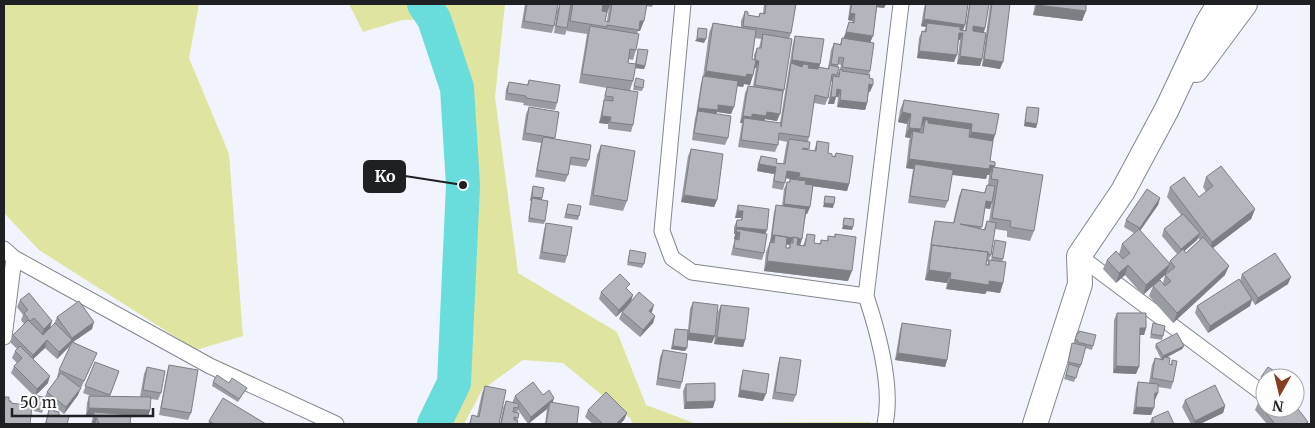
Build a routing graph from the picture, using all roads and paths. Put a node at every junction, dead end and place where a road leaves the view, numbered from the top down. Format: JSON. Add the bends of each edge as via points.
{"nodes":[{"id":1,"x":683,"y":4,"type":"edge"},
{"id":2,"x":901,"y":4,"type":"edge"},
{"id":3,"x":1219,"y":4,"type":"edge"},
{"id":4,"x":1245,"y":4,"type":"edge"},
{"id":5,"x":1167,"y":109,"type":"junction"},
{"id":6,"x":9,"y":254,"type":"edge"},
{"id":7,"x":1079,"y":256,"type":"junction"},
{"id":8,"x":866,"y":296,"type":"junction"},
{"id":9,"x":4,"y":337,"type":"edge"},
{"id":10,"x":1255,"y":388,"type":"edge"},
{"id":11,"x":336,"y":424,"type":"edge"},
{"id":12,"x":885,"y":424,"type":"edge"},
{"id":13,"x":1035,"y":424,"type":"edge"}],
"edges":[{"from":1,"to":8,"type":"street","via":[[662,231],[672,258],[692,272]]},
{"from":2,"to":8,"type":"street"},
{"from":3,"to":5,"type":"main road"},
{"from":4,"to":5,"type":"main road"},
{"from":5,"to":7,"type":"main road","via":[[1123,190]]},
{"from":6,"to":9,"type":"street"},
{"from":6,"to":11,"type":"street","via":[[210,366]]},
{"from":7,"to":10,"type":"street"},
{"from":7,"to":13,"type":"main road","via":[[1080,284]]},
{"from":8,"to":12,"type":"street","via":[[879,336],[888,411]]}]}
